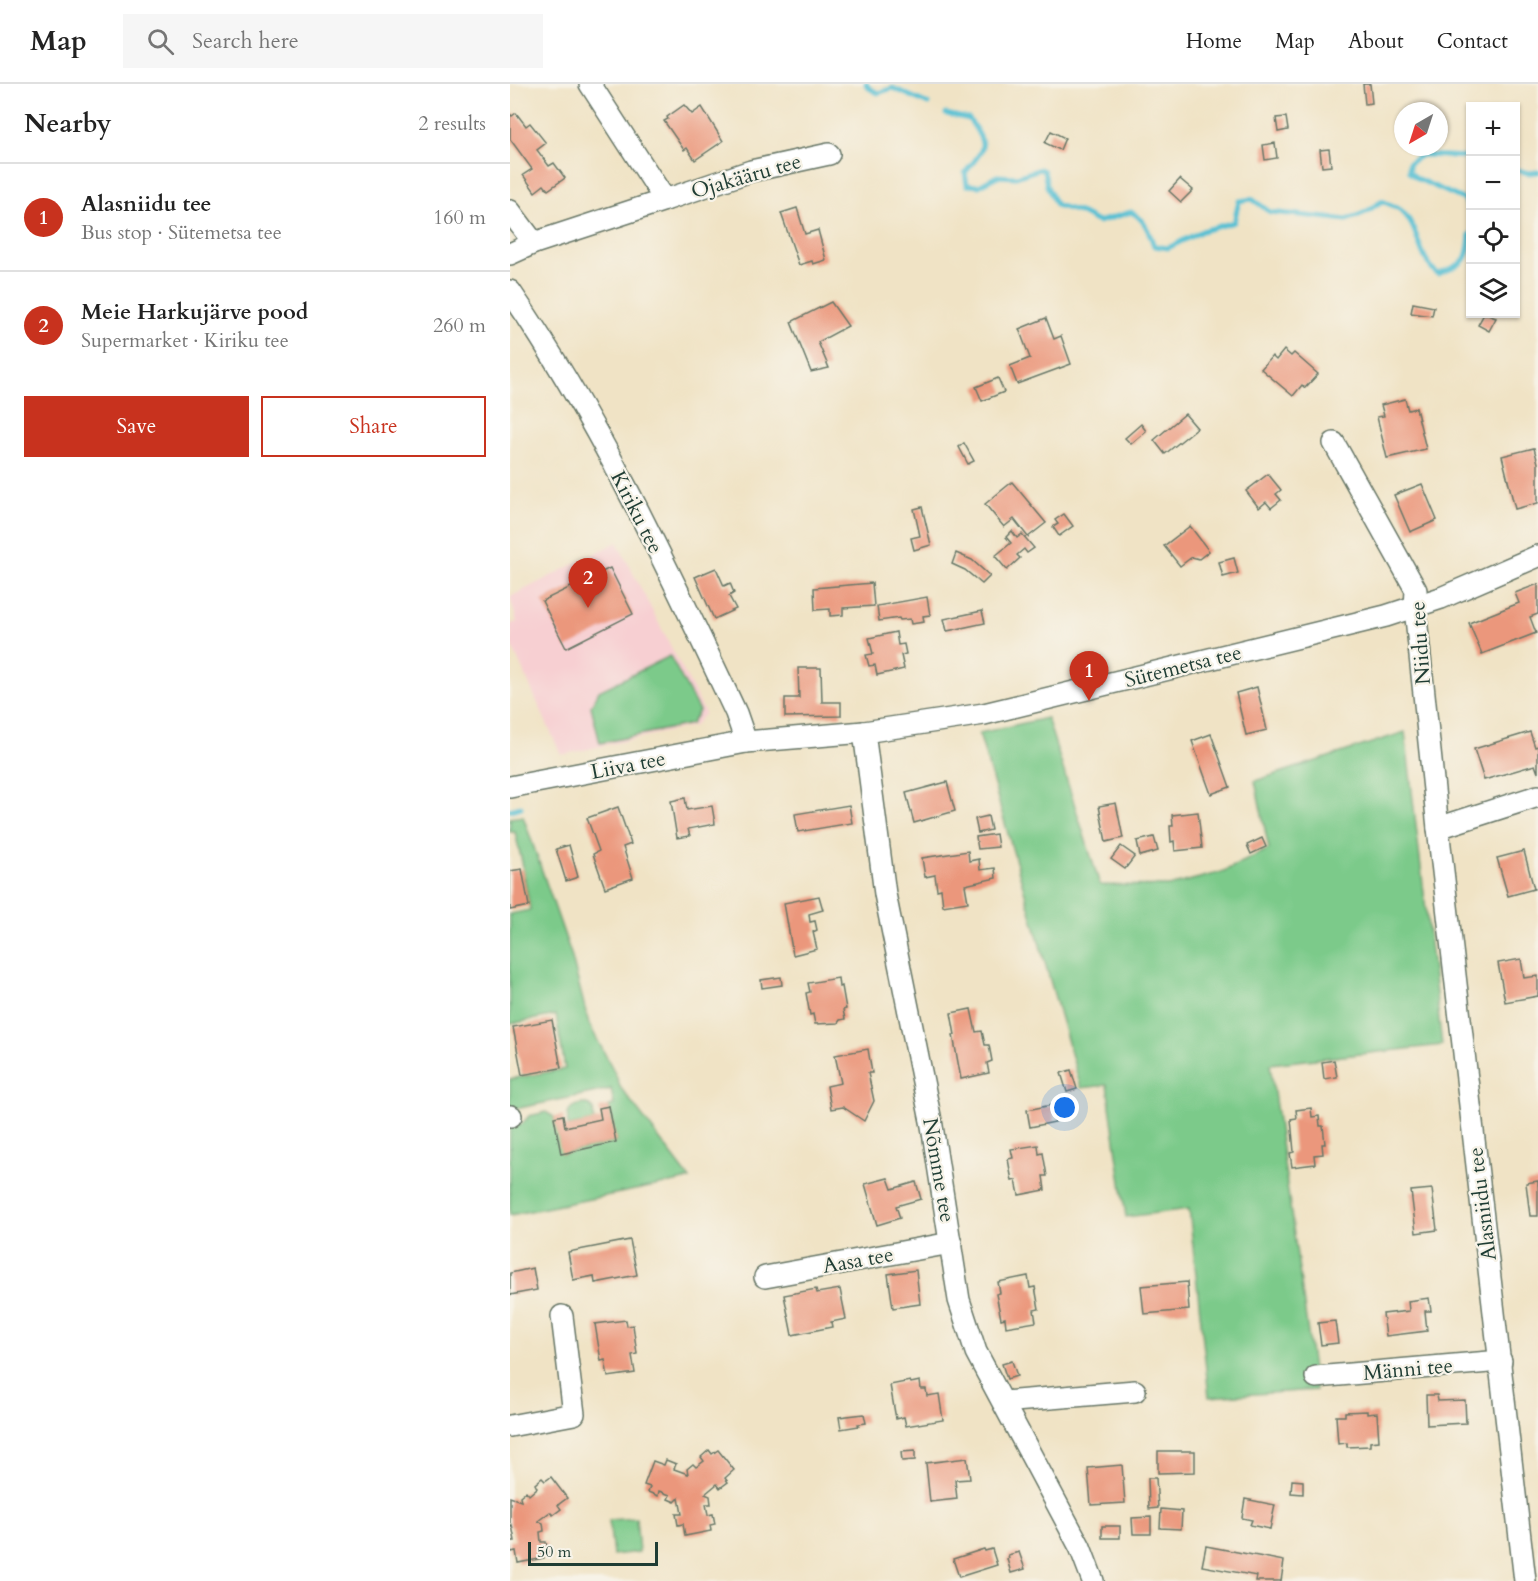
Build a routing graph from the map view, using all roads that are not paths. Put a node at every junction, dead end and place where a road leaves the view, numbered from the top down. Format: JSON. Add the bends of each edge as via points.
{"nodes":[{"id":1,"x":590,"y":84,"type":"edge"},
{"id":2,"x":829,"y":154,"type":"dead end"},
{"id":3,"x":665,"y":200,"type":"junction"},
{"id":4,"x":510,"y":211,"type":"edge"},
{"id":5,"x":534,"y":243,"type":"junction"},
{"id":6,"x":510,"y":254,"type":"edge"},
{"id":7,"x":510,"y":291,"type":"edge"},
{"id":8,"x":1334,"y":443,"type":"dead end"},
{"id":9,"x":1538,"y":556,"type":"edge"},
{"id":10,"x":1415,"y":608,"type":"junction"},
{"id":11,"x":864,"y":732,"type":"junction"},
{"id":12,"x":746,"y":742,"type":"junction"},
{"id":13,"x":510,"y":787,"type":"edge"},
{"id":14,"x":1538,"y":796,"type":"edge"},
{"id":15,"x":1438,"y":828,"type":"junction"},
{"id":16,"x":951,"y":1243,"type":"junction"},
{"id":17,"x":765,"y":1277,"type":"dead end"},
{"id":18,"x":562,"y":1316,"type":"dead end"},
{"id":19,"x":1501,"y":1361,"type":"junction"},
{"id":20,"x":1316,"y":1377,"type":"dead end"},
{"id":21,"x":1136,"y":1391,"type":"dead end"},
{"id":22,"x":1004,"y":1402,"type":"junction"},
{"id":23,"x":510,"y":1426,"type":"edge"},
{"id":24,"x":1093,"y":1581,"type":"edge"},
{"id":25,"x":1525,"y":1581,"type":"edge"}],
"edges":[{"from":1,"to":3,"type":"street"},
{"from":2,"to":3,"type":"street","name":"Ojakääru tee","via":[[751,171]]},
{"from":3,"to":5,"type":"street","name":"Ojakääru tee"},
{"from":4,"to":5,"type":"street"},
{"from":5,"to":6,"type":"street","name":"Ojakääru tee"},
{"from":7,"to":12,"type":"street","name":"Kiriku tee","via":[[573,389],[639,514],[736,713]]},
{"from":8,"to":10,"type":"street","name":"Niidu tee","via":[[1416,590]]},
{"from":9,"to":10,"type":"street","name":"Sütemetsa tee"},
{"from":10,"to":11,"type":"street","name":"Sütemetsa tee","via":[[984,714]]},
{"from":10,"to":15,"type":"street","name":"Niidu tee"},
{"from":11,"to":12,"type":"street","name":"Sütemetsa tee"},
{"from":11,"to":16,"type":"street","name":"Nõmme tee","via":[[885,894],[932,1125]]},
{"from":12,"to":13,"type":"street","name":"Liiva tee"},
{"from":14,"to":15,"type":"street"},
{"from":15,"to":19,"type":"street","name":"Alasniidu tee"},
{"from":16,"to":17,"type":"street","name":"Aasa tee"},
{"from":16,"to":22,"type":"street","name":"Nõmme tee","via":[[959,1300],[976,1352]]},
{"from":18,"to":23,"type":"street","via":[[574,1414]]},
{"from":19,"to":20,"type":"street","name":"Männi tee"},
{"from":19,"to":25,"type":"street","name":"Alasniidu tee"},
{"from":21,"to":22,"type":"street"},
{"from":22,"to":24,"type":"street","name":"Nõmme tee","via":[[1080,1547]]}]}
